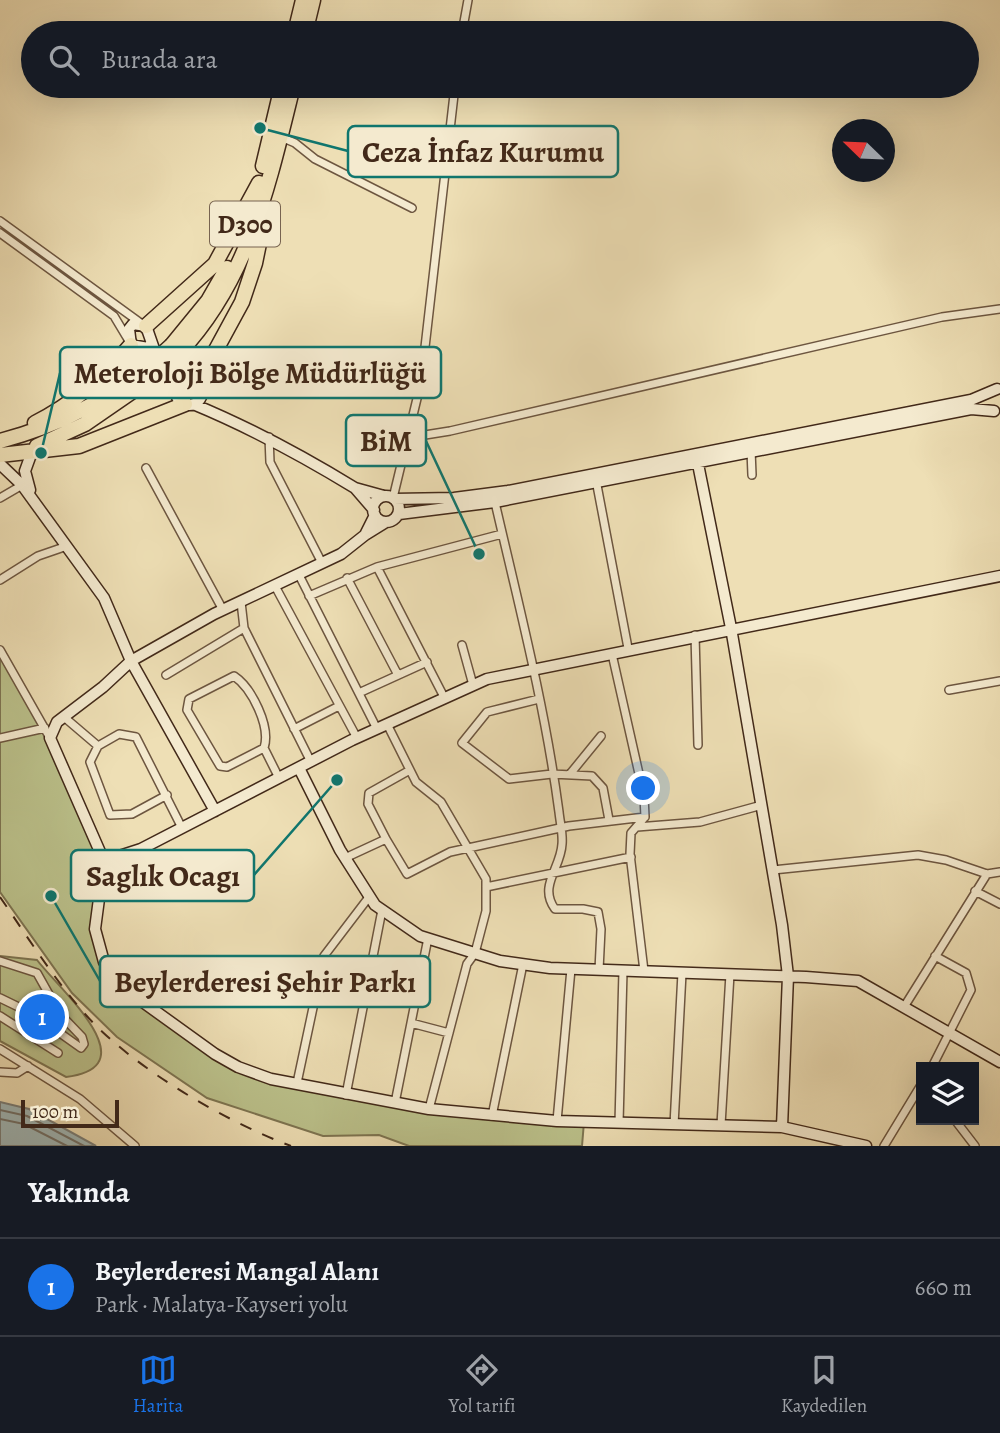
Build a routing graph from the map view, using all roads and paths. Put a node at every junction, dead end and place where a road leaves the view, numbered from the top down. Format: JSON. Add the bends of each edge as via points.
{"nodes":[{"id":1,"x":303,"y":0,"type":"edge"},
{"id":2,"x":313,"y":0,"type":"edge"},
{"id":3,"x":468,"y":0,"type":"edge"},
{"id":4,"x":298,"y":21,"type":"edge"},
{"id":5,"x":308,"y":21,"type":"edge"},
{"id":6,"x":464,"y":21,"type":"edge"},
{"id":7,"x":279,"y":98,"type":"edge"},
{"id":8,"x":290,"y":98,"type":"edge"},
{"id":9,"x":454,"y":98,"type":"edge"},
{"id":10,"x":280,"y":137,"type":"junction"},
{"id":11,"x":259,"y":183,"type":"junction"},
{"id":12,"x":412,"y":208,"type":"dead end"},
{"id":13,"x":0,"y":221,"type":"edge"},
{"id":14,"x":0,"y":233,"type":"edge"},
{"id":15,"x":1000,"y":309,"type":"edge"},
{"id":16,"x":146,"y":326,"type":"junction"},
{"id":17,"x":131,"y":345,"type":"junction"},
{"id":18,"x":175,"y":349,"type":"junction"},
{"id":19,"x":161,"y":370,"type":"junction"},
{"id":20,"x":181,"y":381,"type":"junction"},
{"id":21,"x":998,"y":388,"type":"edge"},
{"id":22,"x":199,"y":389,"type":"junction"},
{"id":23,"x":189,"y":404,"type":"junction"},
{"id":24,"x":215,"y":414,"type":"junction"},
{"id":25,"x":997,"y":414,"type":"edge"},
{"id":26,"x":407,"y":434,"type":"junction"},
{"id":27,"x":268,"y":436,"type":"junction"},
{"id":28,"x":0,"y":440,"type":"edge"},
{"id":29,"x":750,"y":447,"type":"junction"},
{"id":30,"x":33,"y":449,"type":"junction"},
{"id":31,"x":0,"y":455,"type":"edge"},
{"id":32,"x":697,"y":458,"type":"junction"},
{"id":33,"x":0,"y":464,"type":"edge"},
{"id":34,"x":146,"y":468,"type":"dead end"},
{"id":35,"x":752,"y":475,"type":"dead end"},
{"id":36,"x":595,"y":479,"type":"junction"},
{"id":37,"x":24,"y":484,"type":"junction"},
{"id":38,"x":355,"y":488,"type":"junction"},
{"id":39,"x":390,"y":497,"type":"junction"},
{"id":40,"x":494,"y":497,"type":"junction"},
{"id":41,"x":0,"y":498,"type":"edge"},
{"id":42,"x":374,"y":513,"type":"junction"},
{"id":43,"x":398,"y":514,"type":"junction"},
{"id":44,"x":386,"y":522,"type":"junction"},
{"id":45,"x":502,"y":534,"type":"junction"},
{"id":46,"x":365,"y":535,"type":"junction"},
{"id":47,"x":67,"y":546,"type":"junction"},
{"id":48,"x":322,"y":563,"type":"junction"},
{"id":49,"x":377,"y":566,"type":"junction"},
{"id":50,"x":299,"y":575,"type":"junction"},
{"id":51,"x":1000,"y":576,"type":"edge"},
{"id":52,"x":347,"y":578,"type":"junction"},
{"id":53,"x":0,"y":580,"type":"edge"},
{"id":54,"x":275,"y":586,"type":"junction"},
{"id":55,"x":309,"y":596,"type":"junction"},
{"id":56,"x":241,"y":602,"type":"junction"},
{"id":57,"x":223,"y":610,"type":"junction"},
{"id":58,"x":244,"y":628,"type":"junction"},
{"id":59,"x":731,"y":628,"type":"junction"},
{"id":60,"x":695,"y":635,"type":"junction"},
{"id":61,"x":462,"y":645,"type":"dead end"},
{"id":62,"x":628,"y":648,"type":"junction"},
{"id":63,"x":0,"y":650,"type":"edge"},
{"id":64,"x":612,"y":654,"type":"junction"},
{"id":65,"x":131,"y":661,"type":"junction"},
{"id":66,"x":427,"y":662,"type":"junction"},
{"id":67,"x":534,"y":668,"type":"junction"},
{"id":68,"x":398,"y":675,"type":"junction"},
{"id":69,"x":166,"y":676,"type":"dead end"},
{"id":70,"x":1000,"y":681,"type":"edge"},
{"id":71,"x":473,"y":685,"type":"junction"},
{"id":72,"x":949,"y":690,"type":"dead end"},
{"id":73,"x":361,"y":692,"type":"junction"},
{"id":74,"x":444,"y":697,"type":"junction"},
{"id":75,"x":539,"y":699,"type":"junction"},
{"id":76,"x":339,"y":706,"type":"junction"},
{"id":77,"x":64,"y":717,"type":"junction"},
{"id":78,"x":382,"y":727,"type":"junction"},
{"id":79,"x":294,"y":729,"type":"junction"},
{"id":80,"x":48,"y":733,"type":"junction"},
{"id":81,"x":601,"y":736,"type":"dead end"},
{"id":82,"x":0,"y":738,"type":"edge"},
{"id":83,"x":357,"y":738,"type":"junction"},
{"id":84,"x":698,"y":745,"type":"dead end"},
{"id":85,"x":98,"y":746,"type":"junction"},
{"id":86,"x":264,"y":748,"type":"junction"},
{"id":87,"x":311,"y":762,"type":"junction"},
{"id":88,"x":299,"y":768,"type":"junction"},
{"id":89,"x":410,"y":770,"type":"junction"},
{"id":90,"x":552,"y":774,"type":"junction"},
{"id":91,"x":570,"y":774,"type":"junction"},
{"id":92,"x":279,"y":778,"type":"junction"},
{"id":93,"x":167,"y":795,"type":"junction"},
{"id":94,"x":762,"y":805,"type":"junction"},
{"id":95,"x":215,"y":811,"type":"junction"},
{"id":96,"x":645,"y":817,"type":"junction"},
{"id":97,"x":609,"y":820,"type":"junction"},
{"id":98,"x":637,"y":827,"type":"junction"},
{"id":99,"x":182,"y":828,"type":"junction"},
{"id":100,"x":561,"y":830,"type":"junction"},
{"id":101,"x":386,"y":838,"type":"junction"},
{"id":102,"x":469,"y":848,"type":"junction"},
{"id":103,"x":631,"y":857,"type":"junction"},
{"id":104,"x":345,"y":858,"type":"junction"},
{"id":105,"x":104,"y":861,"type":"junction"},
{"id":106,"x":773,"y":870,"type":"junction"},
{"id":107,"x":1000,"y":872,"type":"edge"},
{"id":108,"x":552,"y":873,"type":"junction"},
{"id":109,"x":987,"y":874,"type":"junction"},
{"id":110,"x":537,"y":876,"type":"junction"},
{"id":111,"x":486,"y":887,"type":"junction"},
{"id":112,"x":547,"y":890,"type":"junction"},
{"id":113,"x":975,"y":891,"type":"junction"},
{"id":114,"x":369,"y":897,"type":"junction"},
{"id":115,"x":1000,"y":904,"type":"edge"},
{"id":116,"x":382,"y":910,"type":"junction"},
{"id":117,"x":428,"y":938,"type":"junction"},
{"id":118,"x":475,"y":953,"type":"junction"},
{"id":119,"x":934,"y":956,"type":"junction"},
{"id":120,"x":0,"y":961,"type":"edge"},
{"id":121,"x":523,"y":964,"type":"junction"},
{"id":122,"x":571,"y":969,"type":"junction"},
{"id":123,"x":599,"y":970,"type":"junction"},
{"id":124,"x":623,"y":971,"type":"junction"},
{"id":125,"x":644,"y":971,"type":"junction"},
{"id":126,"x":682,"y":973,"type":"junction"},
{"id":127,"x":730,"y":974,"type":"junction"},
{"id":128,"x":788,"y":976,"type":"junction"},
{"id":129,"x":0,"y":998,"type":"edge"},
{"id":130,"x":904,"y":1007,"type":"junction"},
{"id":131,"x":0,"y":1016,"type":"edge"},
{"id":132,"x":411,"y":1023,"type":"junction"},
{"id":133,"x":949,"y":1032,"type":"junction"},
{"id":134,"x":449,"y":1033,"type":"junction"},
{"id":135,"x":0,"y":1049,"type":"edge"},
{"id":136,"x":58,"y":1053,"type":"dead end"},
{"id":137,"x":934,"y":1062,"type":"edge"},
{"id":138,"x":1000,"y":1062,"type":"edge"},
{"id":139,"x":28,"y":1066,"type":"junction"},
{"id":140,"x":0,"y":1072,"type":"edge"},
{"id":141,"x":297,"y":1083,"type":"junction"},
{"id":142,"x":916,"y":1092,"type":"edge"},
{"id":143,"x":346,"y":1095,"type":"junction"},
{"id":144,"x":395,"y":1103,"type":"junction"},
{"id":145,"x":429,"y":1109,"type":"junction"},
{"id":146,"x":492,"y":1117,"type":"junction"},
{"id":147,"x":556,"y":1121,"type":"junction"},
{"id":148,"x":619,"y":1124,"type":"junction"},
{"id":149,"x":674,"y":1125,"type":"junction"},
{"id":150,"x":721,"y":1125,"type":"junction"},
{"id":151,"x":959,"y":1125,"type":"edge"},
{"id":152,"x":782,"y":1127,"type":"junction"},
{"id":153,"x":135,"y":1146,"type":"edge"},
{"id":154,"x":866,"y":1146,"type":"edge"},
{"id":155,"x":884,"y":1146,"type":"edge"},
{"id":156,"x":975,"y":1146,"type":"edge"}],
"edges":[{"from":1,"to":4,"type":"highway"},
{"from":2,"to":5,"type":"highway"},
{"from":3,"to":6,"type":"street"},
{"from":7,"to":11,"type":"highway","number":"D300"},
{"from":8,"to":10,"type":"highway","number":"D300"},
{"from":9,"to":26,"type":"street","via":[[421,382]]},
{"from":10,"to":12,"type":"street"},
{"from":10,"to":18,"type":"highway","number":"D300","via":[[251,237],[230,285],[202,328]]},
{"from":10,"to":22,"type":"highway","via":[[247,289]]},
{"from":11,"to":16,"type":"highway","via":[[215,264]]},
{"from":11,"to":18,"type":"highway","number":"D300","via":[[221,282]]},
{"from":13,"to":16,"type":"street"},
{"from":14,"to":17,"type":"street","via":[[114,316]]},
{"from":15,"to":26,"type":"street","via":[[942,317],[450,431]]},
{"from":16,"to":17,"type":"main road","via":[[133,324],[129,329]]},
{"from":16,"to":17,"type":"main road","via":[[154,349]]},
{"from":17,"to":28,"type":"highway","via":[[83,394]]},
{"from":18,"to":19,"type":"highway","number":"D300","bridge":true},
{"from":19,"to":20,"type":"main road"},
{"from":19,"to":28,"type":"highway","number":"D300","via":[[126,384],[83,411],[32,433]]},
{"from":19,"to":30,"type":"highway","number":"D300","via":[[85,424]]},
{"from":20,"to":22,"type":"main road","via":[[190,379]]},
{"from":20,"to":23,"type":"main road","via":[[178,400]]},
{"from":21,"to":25,"type":"main road","via":[[990,400]]},
{"from":21,"to":29,"type":"main road","via":[[971,400]]},
{"from":22,"to":23,"type":"main road"},
{"from":22,"to":24,"type":"main road"},
{"from":23,"to":24,"type":"main road"},
{"from":23,"to":30,"type":"highway","via":[[79,446]]},
{"from":24,"to":27,"type":"main road"},
{"from":25,"to":29,"type":"main road","via":[[971,409]]},
{"from":26,"to":39,"type":"street"},
{"from":27,"to":38,"type":"main road"},
{"from":27,"to":48,"type":"street","via":[[270,463]]},
{"from":29,"to":32,"type":"main road"},
{"from":29,"to":35,"type":"street"},
{"from":30,"to":31,"type":"highway","number":"D300"},
{"from":30,"to":37,"type":"main road"},
{"from":32,"to":36,"type":"main road"},
{"from":32,"to":59,"type":"main road"},
{"from":33,"to":37,"type":"main road"},
{"from":34,"to":57,"type":"street"},
{"from":36,"to":40,"type":"main road"},
{"from":36,"to":62,"type":"street"},
{"from":37,"to":41,"type":"street"},
{"from":37,"to":47,"type":"main road"},
{"from":38,"to":39,"type":"main road"},
{"from":38,"to":42,"type":"main road"},
{"from":39,"to":40,"type":"main road"},
{"from":39,"to":42,"type":"main road","via":[[375,502]]},
{"from":39,"to":43,"type":"main road","via":[[399,505]]},
{"from":40,"to":43,"type":"main road"},
{"from":40,"to":45,"type":"street"},
{"from":42,"to":44,"type":"main road"},
{"from":42,"to":46,"type":"main road"},
{"from":43,"to":44,"type":"main road"},
{"from":44,"to":46,"type":"main road"},
{"from":45,"to":49,"type":"street"},
{"from":45,"to":67,"type":"street"},
{"from":46,"to":48,"type":"main road"},
{"from":47,"to":53,"type":"street","via":[[38,556]]},
{"from":47,"to":65,"type":"main road","via":[[104,598]]},
{"from":48,"to":50,"type":"main road"},
{"from":49,"to":52,"type":"street"},
{"from":49,"to":66,"type":"street"},
{"from":50,"to":54,"type":"main road"},
{"from":50,"to":55,"type":"street"},
{"from":51,"to":59,"type":"main road"},
{"from":52,"to":55,"type":"street"},
{"from":52,"to":68,"type":"street"},
{"from":54,"to":56,"type":"main road"},
{"from":54,"to":76,"type":"street"},
{"from":55,"to":73,"type":"street"},
{"from":56,"to":57,"type":"main road"},
{"from":56,"to":58,"type":"street"},
{"from":57,"to":65,"type":"main road"},
{"from":58,"to":69,"type":"street"},
{"from":58,"to":79,"type":"street"},
{"from":59,"to":60,"type":"main road"},
{"from":59,"to":94,"type":"main road"},
{"from":60,"to":62,"type":"main road"},
{"from":60,"to":84,"type":"street"},
{"from":61,"to":71,"type":"street"},
{"from":62,"to":64,"type":"main road"},
{"from":63,"to":80,"type":"street"},
{"from":64,"to":67,"type":"main road"},
{"from":64,"to":96,"type":"street"},
{"from":65,"to":77,"type":"main road"},
{"from":65,"to":95,"type":"main road"},
{"from":66,"to":68,"type":"street"},
{"from":66,"to":74,"type":"street"},
{"from":67,"to":71,"type":"main road"},
{"from":67,"to":75,"type":"street"},
{"from":68,"to":73,"type":"street"},
{"from":70,"to":72,"type":"street"},
{"from":71,"to":74,"type":"main road"},
{"from":73,"to":78,"type":"street"},
{"from":74,"to":78,"type":"main road"},
{"from":75,"to":90,"type":"street"},
{"from":75,"to":90,"type":"street","via":[[487,712],[462,743],[509,779]]},
{"from":76,"to":79,"type":"street"},
{"from":76,"to":83,"type":"street"},
{"from":77,"to":80,"type":"main road"},
{"from":77,"to":85,"type":"street"},
{"from":78,"to":83,"type":"main road"},
{"from":78,"to":89,"type":"street"},
{"from":79,"to":87,"type":"street"},
{"from":80,"to":82,"type":"street"},
{"from":80,"to":105,"type":"main road"},
{"from":81,"to":91,"type":"street"},
{"from":83,"to":87,"type":"main road"},
{"from":85,"to":93,"type":"street","via":[[119,734],[136,737]]},
{"from":85,"to":93,"type":"street","via":[[90,762],[110,815],[132,814]]},
{"from":86,"to":86,"type":"street","via":[[220,765],[187,710],[189,699],[234,676],[244,683],[264,724],[268,736]]},
{"from":86,"to":92,"type":"street"},
{"from":87,"to":88,"type":"main road"},
{"from":88,"to":92,"type":"main road"},
{"from":88,"to":104,"type":"main road"},
{"from":89,"to":101,"type":"street","via":[[369,793],[368,804]]},
{"from":89,"to":102,"type":"street","via":[[416,782],[441,802]]},
{"from":90,"to":91,"type":"street"},
{"from":90,"to":100,"type":"street"},
{"from":91,"to":97,"type":"street","via":[[592,776],[603,788]]},
{"from":92,"to":95,"type":"main road"},
{"from":93,"to":99,"type":"street"},
{"from":94,"to":98,"type":"street","via":[[700,822]]},
{"from":94,"to":106,"type":"main road"},
{"from":95,"to":99,"type":"main road"},
{"from":96,"to":97,"type":"street"},
{"from":96,"to":98,"type":"street"},
{"from":97,"to":100,"type":"street"},
{"from":98,"to":103,"type":"street","via":[[631,832]]},
{"from":99,"to":105,"type":"main road"},
{"from":100,"to":102,"type":"street"},
{"from":100,"to":108,"type":"street","via":[[562,845]]},
{"from":101,"to":102,"type":"street","via":[[407,874],[450,852]]},
{"from":101,"to":104,"type":"street"},
{"from":102,"to":111,"type":"street"},
{"from":103,"to":108,"type":"street"},
{"from":103,"to":125,"type":"street"},
{"from":104,"to":114,"type":"main road"},
{"from":105,"to":141,"type":"main road","via":[[95,929],[113,976],[215,1054],[252,1073]]},
{"from":106,"to":109,"type":"street","via":[[918,855]]},
{"from":106,"to":128,"type":"main road"},
{"from":107,"to":109,"type":"street"},
{"from":108,"to":110,"type":"street"},
{"from":108,"to":112,"type":"street"},
{"from":109,"to":113,"type":"street"},
{"from":110,"to":111,"type":"street"},
{"from":110,"to":112,"type":"street"},
{"from":111,"to":118,"type":"street","via":[[486,911]]},
{"from":112,"to":123,"type":"street","via":[[555,909],[598,912]]},
{"from":113,"to":115,"type":"street"},
{"from":113,"to":119,"type":"street"},
{"from":114,"to":116,"type":"main road"},
{"from":114,"to":141,"type":"street","via":[[324,956]]},
{"from":116,"to":117,"type":"main road"},
{"from":116,"to":143,"type":"street"},
{"from":117,"to":118,"type":"main road"},
{"from":117,"to":132,"type":"street"},
{"from":118,"to":121,"type":"main road"},
{"from":118,"to":134,"type":"street","via":[[467,964]]},
{"from":119,"to":130,"type":"street"},
{"from":119,"to":133,"type":"street","via":[[966,973],[970,982],[971,990]]},
{"from":120,"to":129,"type":"street","via":[[37,973],[47,995],[84,1045],[81,1048],[33,1014]]},
{"from":121,"to":122,"type":"main road"},
{"from":121,"to":146,"type":"street"},
{"from":122,"to":123,"type":"main road"},
{"from":122,"to":147,"type":"street"},
{"from":123,"to":124,"type":"main road"},
{"from":124,"to":125,"type":"main road"},
{"from":124,"to":148,"type":"street"},
{"from":125,"to":126,"type":"main road"},
{"from":126,"to":127,"type":"main road"},
{"from":126,"to":149,"type":"street"},
{"from":127,"to":128,"type":"main road"},
{"from":127,"to":150,"type":"street"},
{"from":128,"to":130,"type":"main road","via":[[858,981]]},
{"from":128,"to":152,"type":"main road"},
{"from":130,"to":133,"type":"main road"},
{"from":131,"to":136,"type":"street"},
{"from":132,"to":134,"type":"street"},
{"from":132,"to":144,"type":"street"},
{"from":133,"to":137,"type":"street"},
{"from":133,"to":138,"type":"main road"},
{"from":134,"to":145,"type":"street"},
{"from":135,"to":139,"type":"street"},
{"from":139,"to":140,"type":"street","via":[[17,1073]]},
{"from":139,"to":153,"type":"street","via":[[80,1099]]},
{"from":141,"to":143,"type":"main road"},
{"from":142,"to":155,"type":"street"},
{"from":143,"to":144,"type":"main road"},
{"from":144,"to":145,"type":"main road"},
{"from":145,"to":146,"type":"main road"},
{"from":146,"to":147,"type":"main road"},
{"from":147,"to":148,"type":"main road"},
{"from":148,"to":149,"type":"main road"},
{"from":149,"to":150,"type":"main road"},
{"from":150,"to":152,"type":"main road"},
{"from":151,"to":156,"type":"street"},
{"from":152,"to":154,"type":"main road"}]}
